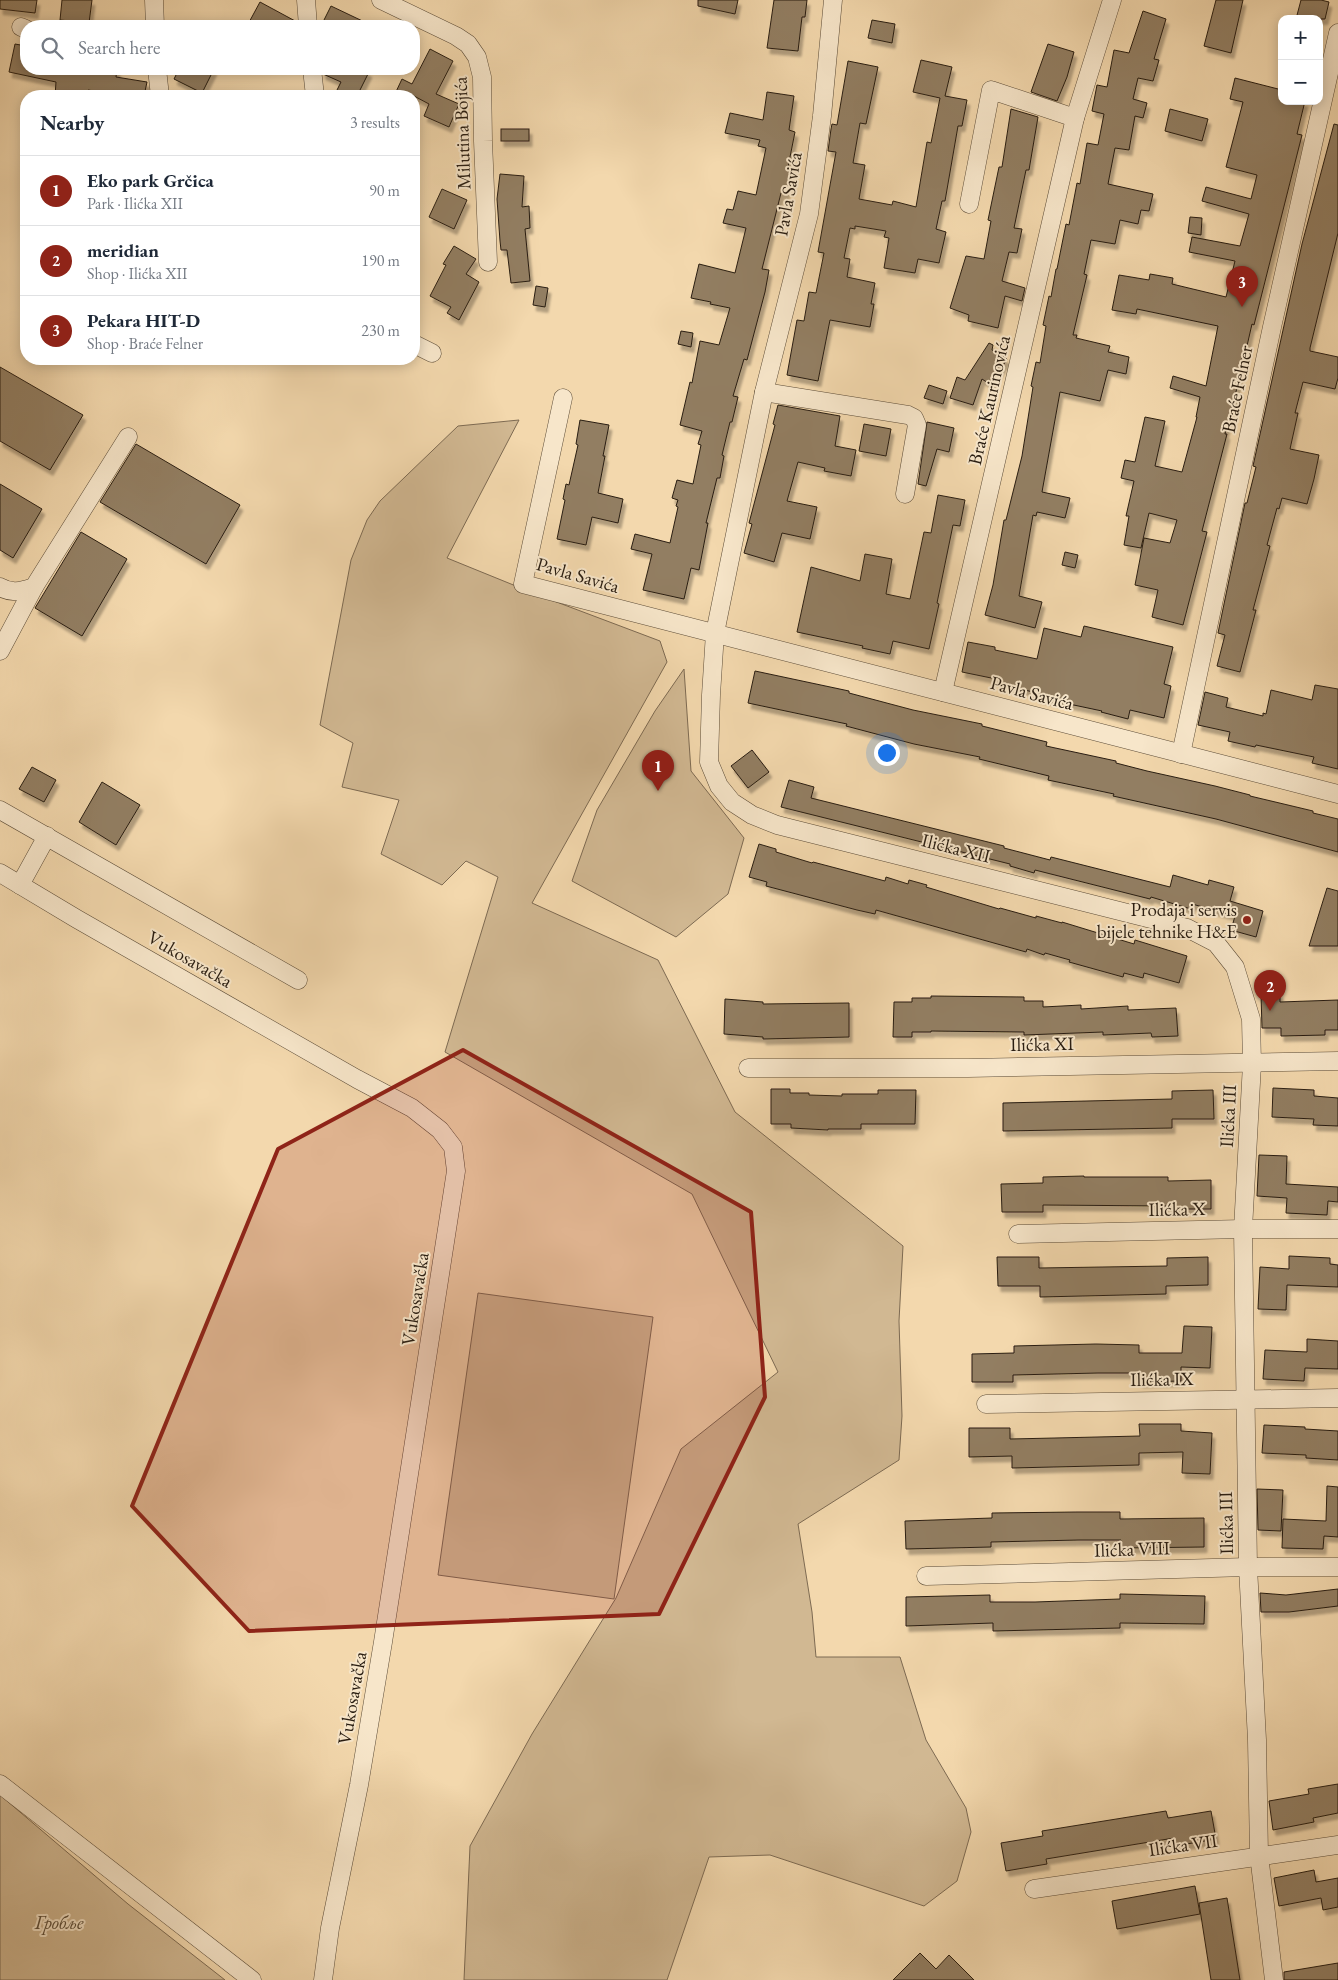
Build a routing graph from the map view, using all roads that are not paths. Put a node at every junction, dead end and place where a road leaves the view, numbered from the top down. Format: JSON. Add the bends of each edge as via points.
{"nodes":[{"id":1,"x":154,"y":0,"type":"edge"},
{"id":2,"x":306,"y":0,"type":"edge"},
{"id":3,"x":381,"y":0,"type":"edge"},
{"id":4,"x":833,"y":0,"type":"edge"},
{"id":5,"x":1112,"y":0,"type":"edge"},
{"id":6,"x":156,"y":20,"type":"edge"},
{"id":7,"x":308,"y":20,"type":"edge"},
{"id":8,"x":1338,"y":33,"type":"edge"},
{"id":9,"x":158,"y":75,"type":"edge"},
{"id":10,"x":313,"y":75,"type":"edge"},
{"id":11,"x":159,"y":90,"type":"edge"},
{"id":12,"x":314,"y":90,"type":"edge"},
{"id":13,"x":1075,"y":118,"type":"junction"},
{"id":14,"x":969,"y":204,"type":"dead end"},
{"id":15,"x":488,"y":262,"type":"dead end"},
{"id":16,"x":420,"y":347,"type":"edge"},
{"id":17,"x":432,"y":353,"type":"dead end"},
{"id":18,"x":764,"y":392,"type":"junction"},
{"id":19,"x":562,"y":398,"type":"dead end"},
{"id":20,"x":128,"y":436,"type":"dead end"},
{"id":21,"x":905,"y":494,"type":"dead end"},
{"id":22,"x":0,"y":587,"type":"edge"},
{"id":23,"x":34,"y":587,"type":"junction"},
{"id":24,"x":715,"y":633,"type":"junction"},
{"id":25,"x":0,"y":650,"type":"edge"},
{"id":26,"x":943,"y":692,"type":"junction"},
{"id":27,"x":1181,"y":754,"type":"junction"},
{"id":28,"x":1338,"y":794,"type":"edge"},
{"id":29,"x":0,"y":810,"type":"edge"},
{"id":30,"x":47,"y":836,"type":"junction"},
{"id":31,"x":0,"y":873,"type":"edge"},
{"id":32,"x":20,"y":885,"type":"junction"},
{"id":33,"x":298,"y":980,"type":"dead end"},
{"id":34,"x":1338,"y":1062,"type":"edge"},
{"id":35,"x":1252,"y":1064,"type":"junction"},
{"id":36,"x":748,"y":1068,"type":"dead end"},
{"id":37,"x":1243,"y":1229,"type":"junction"},
{"id":38,"x":1338,"y":1229,"type":"edge"},
{"id":39,"x":1018,"y":1234,"type":"dead end"},
{"id":40,"x":1244,"y":1398,"type":"junction"},
{"id":41,"x":1338,"y":1398,"type":"edge"},
{"id":42,"x":986,"y":1404,"type":"dead end"},
{"id":43,"x":1248,"y":1567,"type":"junction"},
{"id":44,"x":1338,"y":1567,"type":"edge"},
{"id":45,"x":926,"y":1576,"type":"dead end"},
{"id":46,"x":0,"y":1784,"type":"edge"},
{"id":47,"x":1338,"y":1844,"type":"edge"},
{"id":48,"x":1259,"y":1856,"type":"junction"},
{"id":49,"x":1034,"y":1889,"type":"dead end"},
{"id":50,"x":252,"y":1980,"type":"edge"},
{"id":51,"x":323,"y":1980,"type":"edge"},
{"id":52,"x":1274,"y":1980,"type":"edge"}],
"edges":[{"from":1,"to":6,"type":"street"},
{"from":2,"to":7,"type":"street"},
{"from":3,"to":15,"type":"street","name":"Milutina Bojića","via":[[456,36],[468,44],[477,57],[482,77]]},
{"from":4,"to":18,"type":"street","name":"Pavla Savića","via":[[809,214]]},
{"from":5,"to":13,"type":"street","name":"Braće Kaurinovića"},
{"from":8,"to":27,"type":"street","name":"Braće Felner"},
{"from":9,"to":11,"type":"street"},
{"from":10,"to":12,"type":"street"},
{"from":13,"to":14,"type":"street","via":[[992,90]]},
{"from":13,"to":26,"type":"street","name":"Braće Kaurinovića"},
{"from":16,"to":17,"type":"street"},
{"from":18,"to":21,"type":"street","via":[[914,418],[917,425]]},
{"from":18,"to":24,"type":"street","name":"Pavla Savića"},
{"from":19,"to":24,"type":"street","name":"Pavla Savića","via":[[523,584]]},
{"from":20,"to":23,"type":"street"},
{"from":22,"to":23,"type":"street","via":[[9,592]]},
{"from":23,"to":25,"type":"street"},
{"from":24,"to":26,"type":"street","name":"Pavla Savića"},
{"from":24,"to":35,"type":"street","name":"Ilićka XII","via":[[709,762],[719,786],[732,802],[777,825],[1187,928],[1216,943],[1235,967],[1251,1019]]},
{"from":26,"to":27,"type":"street","name":"Pavla Savića"},
{"from":27,"to":28,"type":"street","name":"Pavla Savića"},
{"from":29,"to":30,"type":"street"},
{"from":30,"to":32,"type":"street"},
{"from":30,"to":33,"type":"street"},
{"from":31,"to":32,"type":"street","name":"Vukosavačka"},
{"from":32,"to":51,"type":"street","name":"Vukosavačka","via":[[412,1108],[440,1130],[453,1148],[456,1171],[380,1661]]},
{"from":34,"to":35,"type":"street","name":"Ilićka XI"},
{"from":35,"to":36,"type":"street","name":"Ilićka XI"},
{"from":35,"to":37,"type":"street","name":"Ilićka III"},
{"from":37,"to":38,"type":"street","name":"Ilićka X"},
{"from":37,"to":39,"type":"street","name":"Ilićka X"},
{"from":37,"to":40,"type":"street","name":"Ilićka III"},
{"from":40,"to":41,"type":"street","name":"Ilićka IX"},
{"from":40,"to":42,"type":"street","name":"Ilićka IX"},
{"from":40,"to":43,"type":"street","name":"Ilićka III"},
{"from":43,"to":44,"type":"street","name":"Ilićka VIII"},
{"from":43,"to":45,"type":"street","name":"Ilićka VIII"},
{"from":43,"to":48,"type":"street","name":"Ilićka III"},
{"from":46,"to":50,"type":"street"},
{"from":47,"to":48,"type":"street","name":"Ilićka VII"},
{"from":48,"to":49,"type":"street","name":"Ilićka VII"},
{"from":48,"to":52,"type":"street","name":"Ilićka III"}]}
